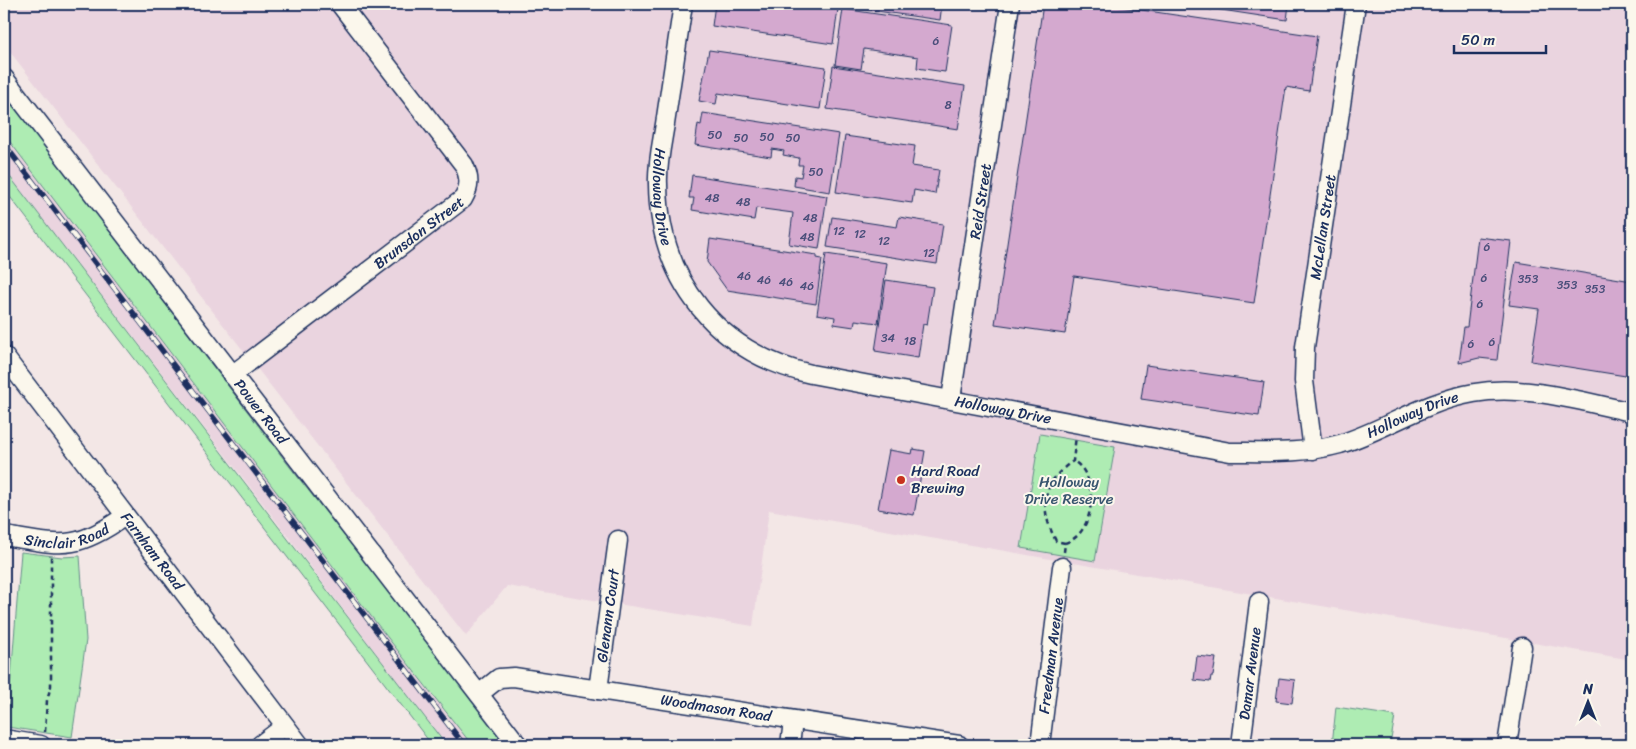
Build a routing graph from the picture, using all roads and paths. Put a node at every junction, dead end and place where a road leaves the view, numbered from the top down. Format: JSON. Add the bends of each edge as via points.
{"nodes":[{"id":1,"x":340,"y":4,"type":"edge"},
{"id":2,"x":683,"y":4,"type":"edge"},
{"id":3,"x":1010,"y":4,"type":"edge"},
{"id":4,"x":1356,"y":4,"type":"edge"},
{"id":5,"x":4,"y":78,"type":"edge"},
{"id":6,"x":4,"y":356,"type":"edge"},
{"id":7,"x":232,"y":375,"type":"junction"},
{"id":8,"x":951,"y":399,"type":"junction"},
{"id":9,"x":1632,"y":412,"type":"edge"},
{"id":10,"x":1078,"y":425,"type":"junction"},
{"id":11,"x":1313,"y":450,"type":"junction"},
{"id":12,"x":1073,"y":461,"type":"junction"},
{"id":13,"x":125,"y":516,"type":"junction"},
{"id":14,"x":4,"y":536,"type":"edge"},
{"id":15,"x":618,"y":540,"type":"dead end"},
{"id":16,"x":1065,"y":543,"type":"junction"},
{"id":17,"x":51,"y":554,"type":"dead end"},
{"id":18,"x":1062,"y":567,"type":"joint"},
{"id":19,"x":1259,"y":602,"type":"dead end"},
{"id":20,"x":1522,"y":647,"type":"dead end"},
{"id":21,"x":598,"y":690,"type":"junction"},
{"id":22,"x":479,"y":694,"type":"junction"},
{"id":23,"x":793,"y":721,"type":"junction"},
{"id":24,"x":285,"y":726,"type":"junction"},
{"id":25,"x":4,"y":739,"type":"edge"},
{"id":26,"x":43,"y":740,"type":"edge"},
{"id":27,"x":260,"y":745,"type":"edge"},
{"id":28,"x":300,"y":745,"type":"edge"},
{"id":29,"x":518,"y":745,"type":"edge"},
{"id":30,"x":790,"y":745,"type":"edge"},
{"id":31,"x":959,"y":745,"type":"edge"},
{"id":32,"x":1040,"y":745,"type":"edge"},
{"id":33,"x":1241,"y":745,"type":"edge"},
{"id":34,"x":1507,"y":745,"type":"edge"}],
"edges":[{"from":1,"to":7,"type":"street","name":"Brunsdon Street","via":[[464,165],[469,182],[467,191],[463,199]]},
{"from":2,"to":8,"type":"street","name":"Holloway Drive","via":[[657,182],[664,240],[686,291],[713,323],[750,351],[771,362],[811,374]]},
{"from":3,"to":8,"type":"street","name":"Reid Street"},
{"from":4,"to":11,"type":"street","name":"McLellan Street","via":[[1305,347],[1304,381]]},
{"from":5,"to":7,"type":"street","name":"Power Road"},
{"from":6,"to":13,"type":"street","name":"Farnham Road"},
{"from":7,"to":22,"type":"street","name":"Power Road"},
{"from":8,"to":10,"type":"street","name":"Holloway Drive"},
{"from":9,"to":11,"type":"street","name":"Holloway Drive","via":[[1519,392],[1476,392],[1430,404],[1367,434]]},
{"from":10,"to":11,"type":"street","name":"Holloway Drive","via":[[1230,452]]},
{"from":10,"to":12,"type":"path"},
{"from":12,"to":16,"type":"path","via":[[1086,474],[1091,498],[1090,513],[1084,531]]},
{"from":12,"to":16,"type":"path","via":[[1060,470],[1044,501],[1053,535],[1056,541]]},
{"from":13,"to":14,"type":"street","name":"Sinclair Road","via":[[104,531],[78,543]]},
{"from":13,"to":24,"type":"street","name":"Farnham Road"},
{"from":15,"to":21,"type":"street","name":"Glenann Court"},
{"from":16,"to":18,"type":"path"},
{"from":17,"to":26,"type":"path","via":[[51,686]]},
{"from":18,"to":32,"type":"street","name":"Freedman Avenue"},
{"from":19,"to":33,"type":"street","name":"Damar Avenue"},
{"from":20,"to":34,"type":"street"},
{"from":21,"to":22,"type":"street","name":"Woodmason Road","via":[[514,677],[500,678]]},
{"from":21,"to":23,"type":"street","name":"Woodmason Road"},
{"from":22,"to":29,"type":"street","name":"Power Road"},
{"from":23,"to":30,"type":"street"},
{"from":23,"to":31,"type":"street","name":"Woodmason Road"},
{"from":24,"to":27,"type":"street"},
{"from":24,"to":28,"type":"street","name":"Farnham Road"},
{"from":25,"to":26,"type":"street"}]}
